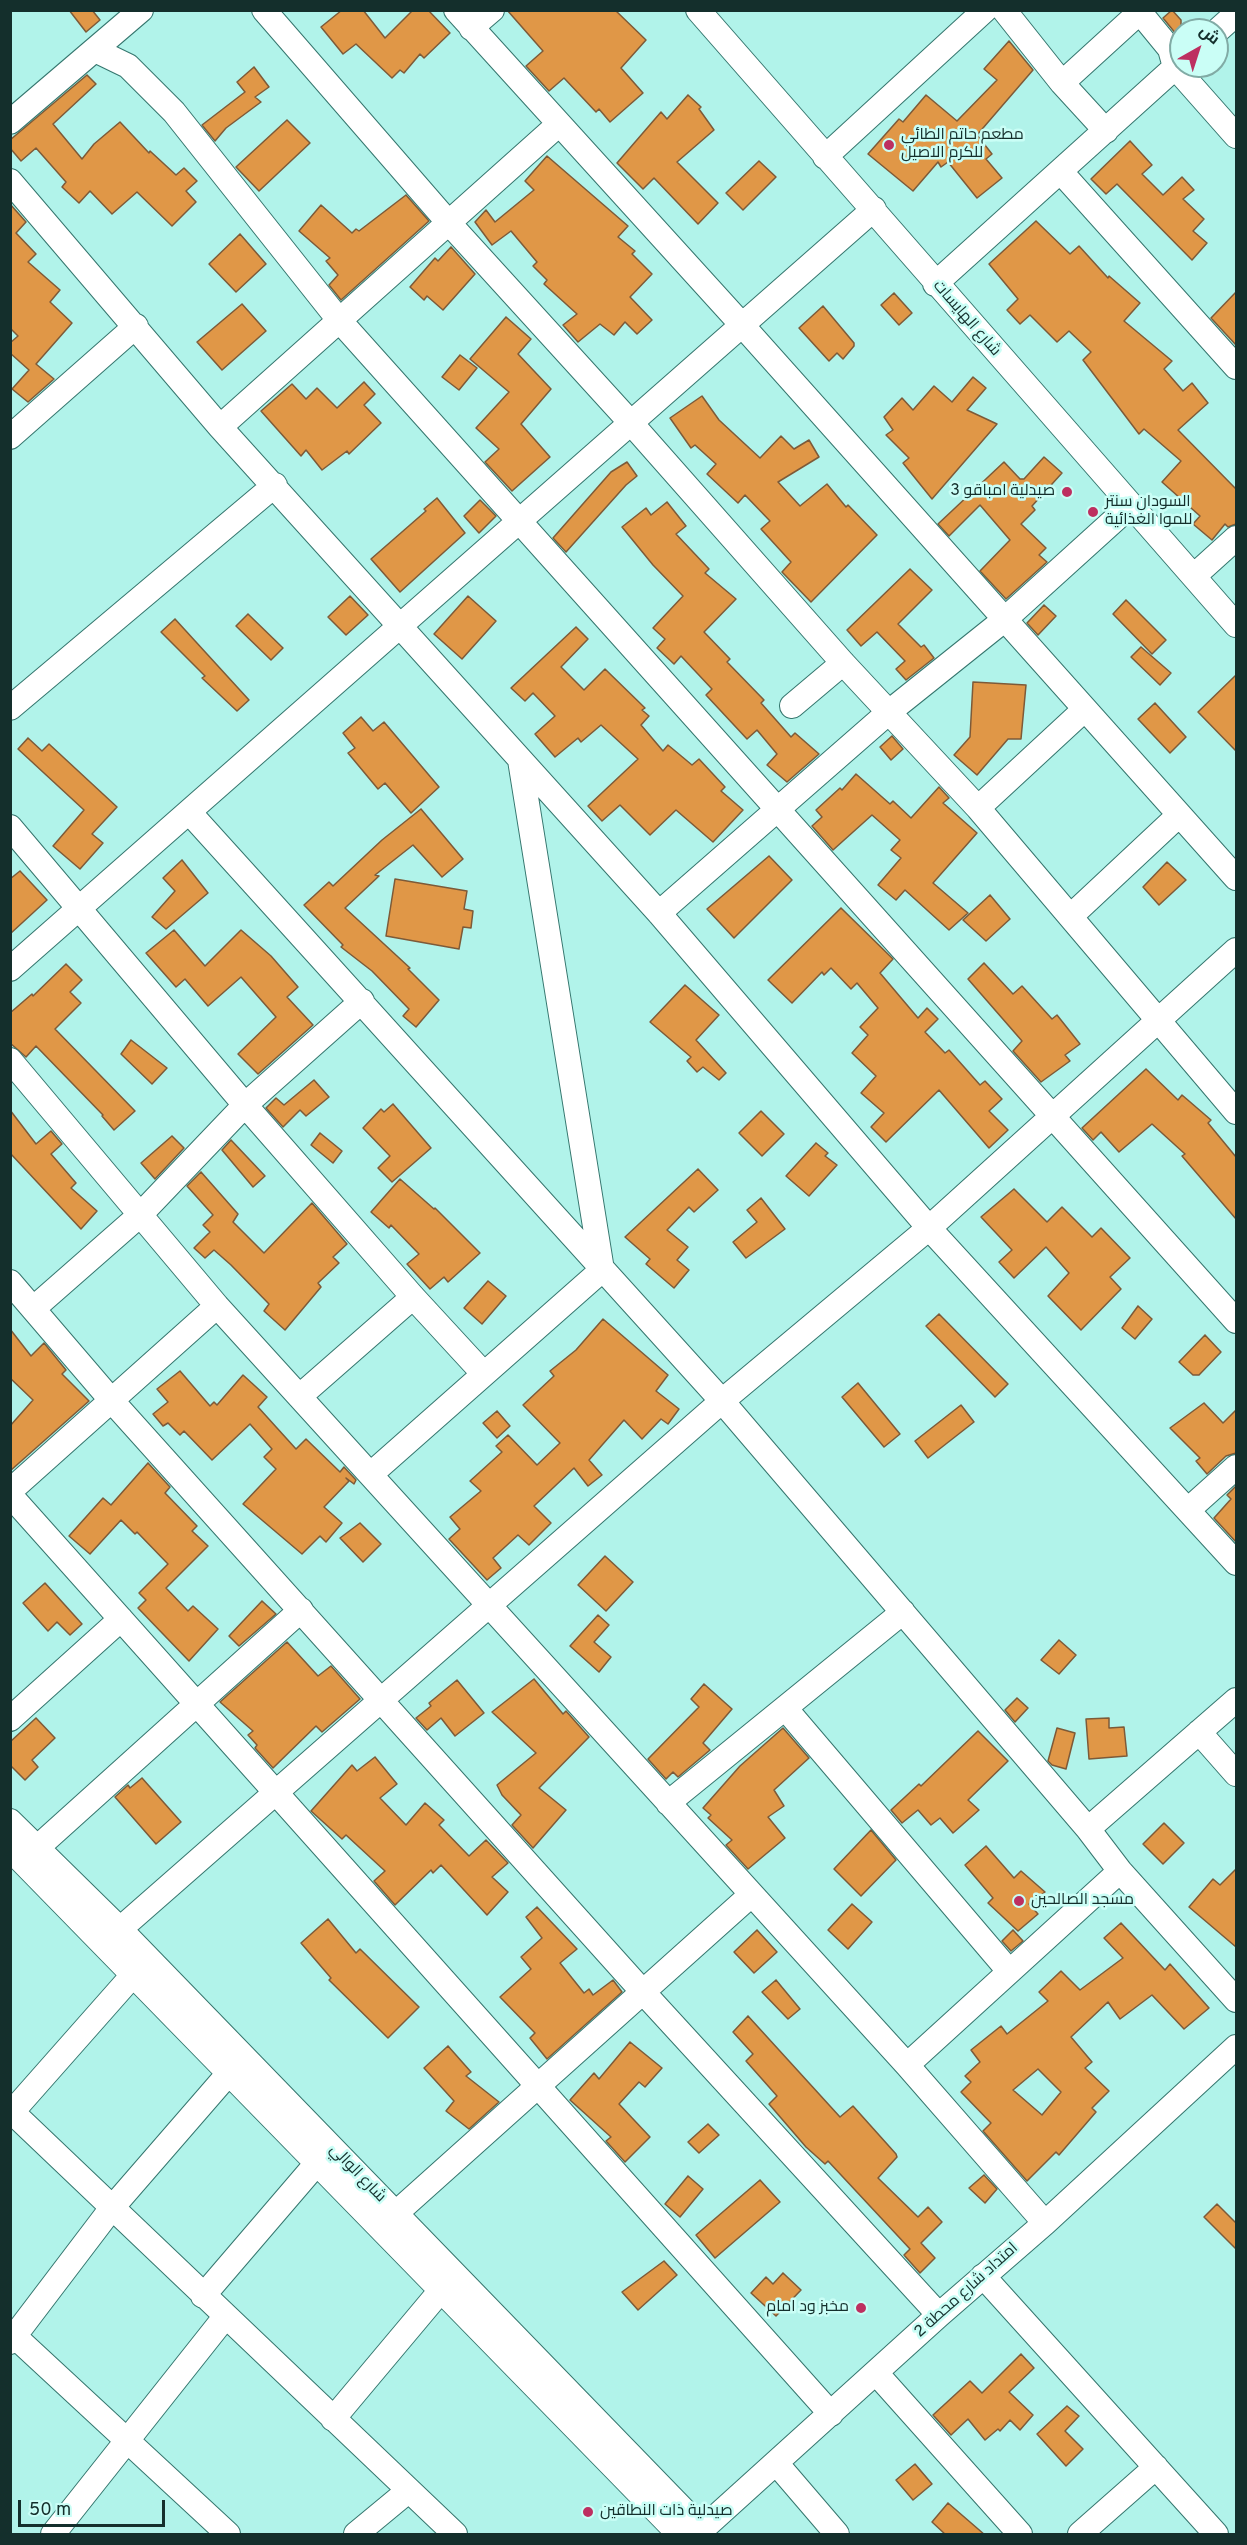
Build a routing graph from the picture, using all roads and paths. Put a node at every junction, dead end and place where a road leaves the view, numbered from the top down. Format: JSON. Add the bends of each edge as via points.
{"nodes":[{"id":1,"x":141,"y":10,"type":"edge"},
{"id":2,"x":264,"y":10,"type":"edge"},
{"id":3,"x":492,"y":10,"type":"edge"},
{"id":4,"x":698,"y":10,"type":"edge"},
{"id":5,"x":985,"y":10,"type":"edge"},
{"id":6,"x":1004,"y":10,"type":"edge"},
{"id":7,"x":1140,"y":11,"type":"edge"},
{"id":8,"x":463,"y":19,"type":"edge"},
{"id":9,"x":1169,"y":48,"type":"edge"},
{"id":10,"x":95,"y":50,"type":"junction"},
{"id":11,"x":1169,"y":72,"type":"edge"},
{"id":12,"x":1189,"y":78,"type":"edge"},
{"id":13,"x":1062,"y":83,"type":"junction"},
{"id":14,"x":10,"y":122,"type":"edge"},
{"id":15,"x":559,"y":124,"type":"junction"},
{"id":16,"x":1106,"y":131,"type":"junction"},
{"id":17,"x":1236,"y":136,"type":"edge"},
{"id":18,"x":825,"y":157,"type":"junction"},
{"id":19,"x":1061,"y":172,"type":"junction"},
{"id":20,"x":10,"y":181,"type":"edge"},
{"id":21,"x":874,"y":208,"type":"junction"},
{"id":22,"x":448,"y":222,"type":"junction"},
{"id":23,"x":935,"y":284,"type":"junction"},
{"id":24,"x":339,"y":320,"type":"junction"},
{"id":25,"x":742,"y":325,"type":"junction"},
{"id":26,"x":136,"y":326,"type":"junction"},
{"id":27,"x":1236,"y":367,"type":"edge"},
{"id":28,"x":631,"y":423,"type":"junction"},
{"id":29,"x":15,"y":424,"type":"edge"},
{"id":30,"x":220,"y":427,"type":"junction"},
{"id":31,"x":275,"y":486,"type":"junction"},
{"id":32,"x":1131,"y":505,"type":"junction"},
{"id":33,"x":520,"y":520,"type":"junction"},
{"id":34,"x":1236,"y":538,"type":"edge"},
{"id":35,"x":1194,"y":576,"type":"junction"},
{"id":36,"x":1004,"y":620,"type":"junction"},
{"id":37,"x":1236,"y":625,"type":"edge"},
{"id":38,"x":400,"y":626,"type":"junction"},
{"id":39,"x":843,"y":663,"type":"junction"},
{"id":40,"x":792,"y":706,"type":"dead end"},
{"id":41,"x":10,"y":708,"type":"edge"},
{"id":42,"x":1085,"y":709,"type":"junction"},
{"id":43,"x":889,"y":712,"type":"junction"},
{"id":44,"x":520,"y":760,"type":"junction"},
{"id":45,"x":978,"y":808,"type":"junction"},
{"id":46,"x":778,"y":809,"type":"junction"},
{"id":47,"x":189,"y":812,"type":"junction"},
{"id":48,"x":1179,"y":815,"type":"junction"},
{"id":49,"x":10,"y":827,"type":"edge"},
{"id":50,"x":1236,"y":878,"type":"edge"},
{"id":51,"x":78,"y":910,"type":"junction"},
{"id":52,"x":659,"y":913,"type":"junction"},
{"id":53,"x":1071,"y":916,"type":"junction"},
{"id":54,"x":1236,"y":950,"type":"edge"},
{"id":55,"x":10,"y":969,"type":"edge"},
{"id":56,"x":362,"y":1001,"type":"junction"},
{"id":57,"x":1158,"y":1022,"type":"junction"},
{"id":58,"x":10,"y":1060,"type":"edge"},
{"id":59,"x":245,"y":1105,"type":"junction"},
{"id":60,"x":1236,"y":1112,"type":"edge"},
{"id":61,"x":1054,"y":1115,"type":"junction"},
{"id":62,"x":140,"y":1215,"type":"junction"},
{"id":63,"x":929,"y":1228,"type":"junction"},
{"id":64,"x":602,"y":1270,"type":"junction"},
{"id":65,"x":10,"y":1282,"type":"edge"},
{"id":66,"x":413,"y":1296,"type":"junction"},
{"id":67,"x":217,"y":1305,"type":"junction"},
{"id":68,"x":34,"y":1308,"type":"junction"},
{"id":69,"x":1236,"y":1322,"type":"edge"},
{"id":70,"x":483,"y":1372,"type":"junction"},
{"id":71,"x":300,"y":1396,"type":"junction"},
{"id":72,"x":112,"y":1401,"type":"junction"},
{"id":73,"x":722,"y":1401,"type":"junction"},
{"id":74,"x":1236,"y":1467,"type":"edge"},
{"id":75,"x":371,"y":1474,"type":"junction"},
{"id":76,"x":10,"y":1491,"type":"edge"},
{"id":77,"x":10,"y":1495,"type":"edge"},
{"id":78,"x":1188,"y":1510,"type":"junction"},
{"id":79,"x":1236,"y":1563,"type":"edge"},
{"id":80,"x":490,"y":1605,"type":"junction"},
{"id":81,"x":301,"y":1610,"type":"junction"},
{"id":82,"x":903,"y":1612,"type":"junction"},
{"id":83,"x":121,"y":1619,"type":"junction"},
{"id":84,"x":1236,"y":1700,"type":"edge"},
{"id":85,"x":381,"y":1701,"type":"junction"},
{"id":86,"x":197,"y":1704,"type":"junction"},
{"id":87,"x":785,"y":1708,"type":"junction"},
{"id":88,"x":10,"y":1719,"type":"edge"},
{"id":89,"x":1199,"y":1732,"type":"junction"},
{"id":90,"x":1236,"y":1774,"type":"edge"},
{"id":91,"x":275,"y":1791,"type":"junction"},
{"id":92,"x":668,"y":1803,"type":"junction"},
{"id":93,"x":10,"y":1821,"type":"edge"},
{"id":94,"x":1088,"y":1829,"type":"junction"},
{"id":95,"x":20,"y":1857,"type":"edge"},
{"id":96,"x":1120,"y":1871,"type":"junction"},
{"id":97,"x":751,"y":1895,"type":"junction"},
{"id":98,"x":111,"y":1937,"type":"junction"},
{"id":99,"x":1010,"y":1971,"type":"junction"},
{"id":100,"x":132,"y":1975,"type":"junction"},
{"id":101,"x":643,"y":1992,"type":"junction"},
{"id":102,"x":1236,"y":2000,"type":"edge"},
{"id":103,"x":1236,"y":2047,"type":"edge"},
{"id":104,"x":907,"y":2065,"type":"junction"},
{"id":105,"x":229,"y":2073,"type":"junction"},
{"id":106,"x":538,"y":2085,"type":"junction"},
{"id":107,"x":11,"y":2111,"type":"edge"},
{"id":108,"x":317,"y":2163,"type":"junction"},
{"id":109,"x":111,"y":2209,"type":"junction"},
{"id":110,"x":395,"y":2214,"type":"junction"},
{"id":111,"x":1045,"y":2223,"type":"junction"},
{"id":112,"x":983,"y":2276,"type":"junction"},
{"id":113,"x":442,"y":2289,"type":"junction"},
{"id":114,"x":203,"y":2296,"type":"junction"},
{"id":115,"x":939,"y":2314,"type":"junction"},
{"id":116,"x":225,"y":2317,"type":"junction"},
{"id":117,"x":12,"y":2337,"type":"edge"},
{"id":118,"x":876,"y":2374,"type":"junction"},
{"id":119,"x":831,"y":2414,"type":"junction"},
{"id":120,"x":333,"y":2419,"type":"junction"},
{"id":121,"x":128,"y":2439,"type":"junction"},
{"id":122,"x":777,"y":2464,"type":"junction"},
{"id":123,"x":1156,"y":2467,"type":"junction"},
{"id":124,"x":408,"y":2491,"type":"junction"},
{"id":125,"x":700,"y":2532,"type":"edge"},
{"id":126,"x":52,"y":2535,"type":"edge"},
{"id":127,"x":228,"y":2535,"type":"edge"},
{"id":128,"x":356,"y":2535,"type":"edge"},
{"id":129,"x":454,"y":2535,"type":"edge"},
{"id":130,"x":679,"y":2535,"type":"edge"},
{"id":131,"x":837,"y":2535,"type":"edge"},
{"id":132,"x":1020,"y":2535,"type":"edge"},
{"id":133,"x":1080,"y":2535,"type":"edge"},
{"id":134,"x":1216,"y":2535,"type":"edge"}],
"edges":[{"from":1,"to":10,"type":"street"},
{"from":2,"to":22,"type":"street"},
{"from":3,"to":8,"type":"street"},
{"from":4,"to":18,"type":"street","name":"شارع الهايسات"},
{"from":5,"to":18,"type":"street"},
{"from":6,"to":13,"type":"street"},
{"from":7,"to":9,"type":"street"},
{"from":7,"to":13,"type":"street"},
{"from":8,"to":15,"type":"street"},
{"from":10,"to":14,"type":"street"},
{"from":10,"to":24,"type":"street","via":[[128,66],[174,112]]},
{"from":11,"to":16,"type":"street"},
{"from":12,"to":17,"type":"street"},
{"from":13,"to":16,"type":"street"},
{"from":15,"to":22,"type":"street"},
{"from":15,"to":25,"type":"street"},
{"from":16,"to":19,"type":"street"},
{"from":18,"to":21,"type":"street","name":"شارع الهايسات"},
{"from":19,"to":23,"type":"street"},
{"from":19,"to":27,"type":"street"},
{"from":20,"to":26,"type":"street"},
{"from":21,"to":23,"type":"street","name":"شارع الهايسات"},
{"from":21,"to":25,"type":"street"},
{"from":22,"to":24,"type":"street"},
{"from":22,"to":28,"type":"street"},
{"from":23,"to":32,"type":"street","name":"شارع الهايسات"},
{"from":24,"to":30,"type":"street"},
{"from":24,"to":33,"type":"street"},
{"from":25,"to":28,"type":"street"},
{"from":25,"to":36,"type":"street"},
{"from":26,"to":29,"type":"street"},
{"from":26,"to":30,"type":"street"},
{"from":28,"to":33,"type":"street"},
{"from":28,"to":39,"type":"street"},
{"from":30,"to":31,"type":"street"},
{"from":31,"to":38,"type":"street"},
{"from":31,"to":41,"type":"street"},
{"from":32,"to":35,"type":"street","name":"شارع الهايسات"},
{"from":32,"to":36,"type":"street"},
{"from":33,"to":38,"type":"street"},
{"from":33,"to":46,"type":"street"},
{"from":34,"to":35,"type":"street"},
{"from":35,"to":37,"type":"street","name":"شارع الهايسات"},
{"from":36,"to":42,"type":"street"},
{"from":36,"to":43,"type":"street"},
{"from":38,"to":44,"type":"street"},
{"from":38,"to":47,"type":"street"},
{"from":39,"to":40,"type":"street"},
{"from":39,"to":43,"type":"street"},
{"from":42,"to":45,"type":"street"},
{"from":42,"to":48,"type":"street"},
{"from":43,"to":45,"type":"street"},
{"from":43,"to":46,"type":"street"},
{"from":44,"to":52,"type":"street"},
{"from":44,"to":64,"type":"street"},
{"from":45,"to":53,"type":"street"},
{"from":46,"to":52,"type":"street"},
{"from":46,"to":61,"type":"street"},
{"from":47,"to":51,"type":"street"},
{"from":47,"to":56,"type":"street"},
{"from":48,"to":50,"type":"street"},
{"from":48,"to":53,"type":"street"},
{"from":49,"to":51,"type":"street"},
{"from":51,"to":55,"type":"street"},
{"from":51,"to":59,"type":"street"},
{"from":52,"to":63,"type":"street"},
{"from":53,"to":57,"type":"street"},
{"from":54,"to":57,"type":"street"},
{"from":56,"to":59,"type":"street"},
{"from":56,"to":64,"type":"street"},
{"from":57,"to":60,"type":"street"},
{"from":57,"to":61,"type":"street"},
{"from":58,"to":62,"type":"street"},
{"from":59,"to":62,"type":"street"},
{"from":59,"to":66,"type":"street"},
{"from":61,"to":63,"type":"street"},
{"from":61,"to":69,"type":"street"},
{"from":62,"to":67,"type":"street"},
{"from":62,"to":68,"type":"street"},
{"from":63,"to":73,"type":"street"},
{"from":63,"to":78,"type":"street"},
{"from":64,"to":70,"type":"street"},
{"from":64,"to":73,"type":"street"},
{"from":65,"to":68,"type":"street"},
{"from":66,"to":70,"type":"street"},
{"from":66,"to":71,"type":"street"},
{"from":67,"to":71,"type":"street"},
{"from":67,"to":72,"type":"street"},
{"from":68,"to":72,"type":"street"},
{"from":70,"to":75,"type":"street"},
{"from":71,"to":75,"type":"street"},
{"from":72,"to":76,"type":"street"},
{"from":72,"to":81,"type":"street"},
{"from":73,"to":80,"type":"street"},
{"from":73,"to":82,"type":"street"},
{"from":74,"to":78,"type":"street"},
{"from":75,"to":80,"type":"street"},
{"from":77,"to":83,"type":"street"},
{"from":78,"to":79,"type":"street"},
{"from":80,"to":85,"type":"street"},
{"from":80,"to":92,"type":"street"},
{"from":81,"to":85,"type":"street"},
{"from":81,"to":86,"type":"street"},
{"from":82,"to":87,"type":"street"},
{"from":82,"to":94,"type":"street"},
{"from":83,"to":86,"type":"street"},
{"from":83,"to":88,"type":"street"},
{"from":84,"to":89,"type":"street"},
{"from":85,"to":91,"type":"street"},
{"from":85,"to":101,"type":"street"},
{"from":86,"to":91,"type":"street"},
{"from":86,"to":95,"type":"street"},
{"from":87,"to":92,"type":"street"},
{"from":87,"to":99,"type":"street"},
{"from":89,"to":90,"type":"street"},
{"from":89,"to":94,"type":"street"},
{"from":91,"to":98,"type":"street"},
{"from":91,"to":106,"type":"street"},
{"from":92,"to":97,"type":"street"},
{"from":93,"to":95,"type":"street","name":"شارع الوالي"},
{"from":94,"to":96,"type":"street"},
{"from":95,"to":98,"type":"street","name":"شارع الوالي"},
{"from":96,"to":99,"type":"street"},
{"from":96,"to":102,"type":"street"},
{"from":97,"to":101,"type":"street"},
{"from":97,"to":104,"type":"street"},
{"from":98,"to":100,"type":"street","name":"شارع الوالي"},
{"from":98,"to":110,"type":"street","name":"شارع الوالي"},
{"from":99,"to":104,"type":"street"},
{"from":100,"to":105,"type":"street","name":"شارع الوالي"},
{"from":100,"to":107,"type":"street"},
{"from":101,"to":106,"type":"street"},
{"from":101,"to":115,"type":"street"},
{"from":103,"to":111,"type":"street","name":"امتداد شارع محطة 2"},
{"from":104,"to":111,"type":"street"},
{"from":105,"to":108,"type":"street","name":"شارع الوالي"},
{"from":105,"to":109,"type":"street"},
{"from":106,"to":110,"type":"street"},
{"from":106,"to":119,"type":"street"},
{"from":107,"to":109,"type":"street"},
{"from":108,"to":113,"type":"street","name":"شارع الوالي"},
{"from":108,"to":114,"type":"street"},
{"from":109,"to":114,"type":"street"},
{"from":109,"to":117,"type":"street"},
{"from":110,"to":125,"type":"street","name":"شارع الوالي"},
{"from":111,"to":112,"type":"street","name":"امتداد شارع محطة 2"},
{"from":112,"to":115,"type":"street","name":"امتداد شارع محطة 2"},
{"from":112,"to":123,"type":"street"},
{"from":113,"to":120,"type":"street"},
{"from":113,"to":130,"type":"street","name":"شارع الوالي"},
{"from":114,"to":116,"type":"street"},
{"from":115,"to":118,"type":"street","name":"امتداد شارع محطة 2"},
{"from":116,"to":120,"type":"street"},
{"from":116,"to":121,"type":"street"},
{"from":117,"to":121,"type":"street"},
{"from":118,"to":119,"type":"street","name":"امتداد شارع محطة 2"},
{"from":118,"to":132,"type":"street"},
{"from":119,"to":122,"type":"street","name":"امتداد شارع محطة 2"},
{"from":120,"to":124,"type":"street"},
{"from":121,"to":126,"type":"street"},
{"from":121,"to":127,"type":"street"},
{"from":122,"to":125,"type":"street","name":"امتداد شارع محطة 2"},
{"from":122,"to":131,"type":"street"},
{"from":123,"to":133,"type":"street"},
{"from":123,"to":134,"type":"street"},
{"from":124,"to":128,"type":"street"},
{"from":124,"to":129,"type":"street"}]}
